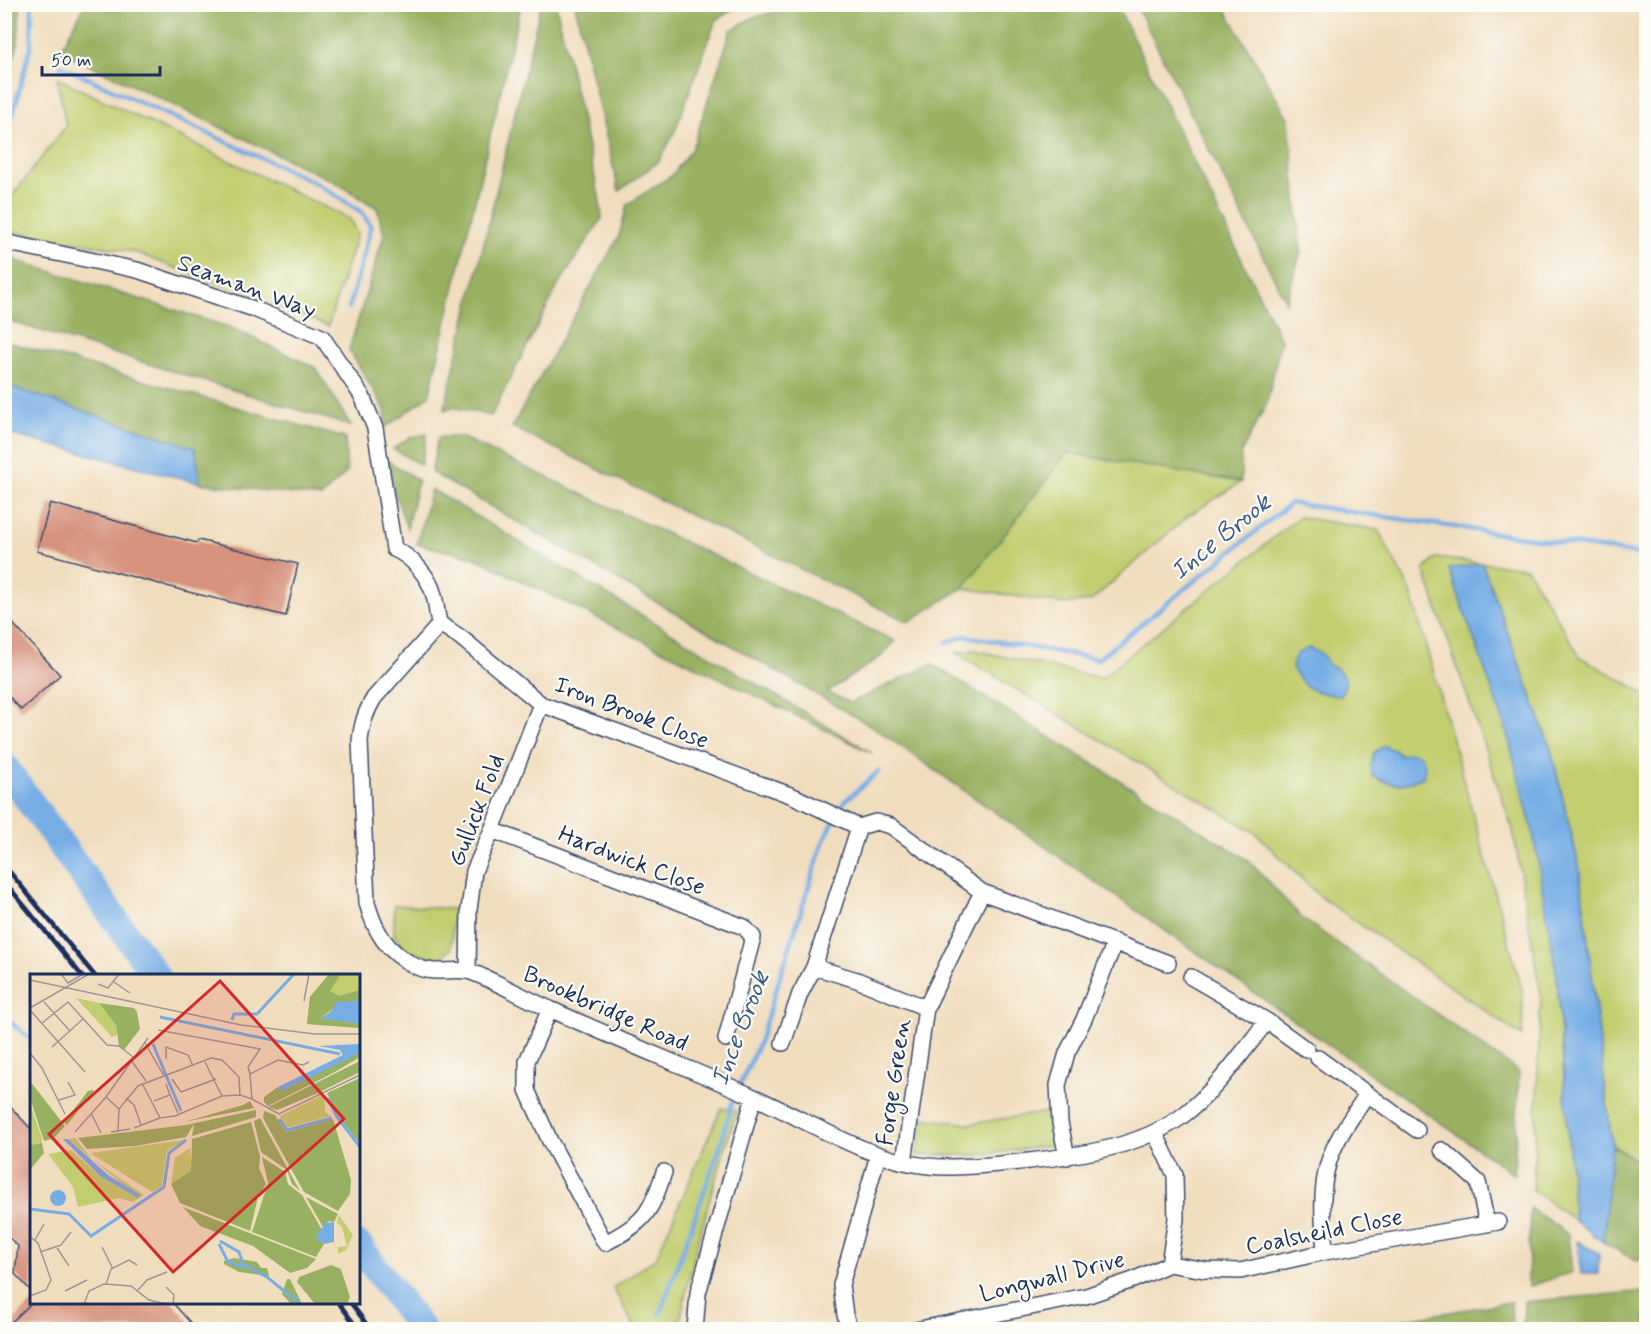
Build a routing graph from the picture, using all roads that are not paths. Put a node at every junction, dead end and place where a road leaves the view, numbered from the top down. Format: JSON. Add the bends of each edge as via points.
{"nodes":[{"id":1,"x":4,"y":242,"type":"edge"},
{"id":2,"x":440,"y":624,"type":"junction"},
{"id":3,"x":541,"y":704,"type":"junction"},
{"id":4,"x":856,"y":826,"type":"junction"},
{"id":5,"x":492,"y":830,"type":"junction"},
{"id":6,"x":982,"y":892,"type":"junction"},
{"id":7,"x":1115,"y":942,"type":"junction"},
{"id":8,"x":1168,"y":963,"type":"dead end"},
{"id":9,"x":814,"y":967,"type":"junction"},
{"id":10,"x":468,"y":971,"type":"junction"},
{"id":11,"x":1191,"y":977,"type":"dead end"},
{"id":12,"x":927,"y":1008,"type":"junction"},
{"id":13,"x":550,"y":1009,"type":"junction"},
{"id":14,"x":1267,"y":1021,"type":"junction"},
{"id":15,"x":726,"y":1039,"type":"dead end"},
{"id":16,"x":783,"y":1043,"type":"dead end"},
{"id":17,"x":750,"y":1095,"type":"junction"},
{"id":18,"x":1367,"y":1095,"type":"junction"},
{"id":19,"x":1417,"y":1130,"type":"dead end"},
{"id":20,"x":1155,"y":1133,"type":"junction"},
{"id":21,"x":1442,"y":1150,"type":"dead end"},
{"id":22,"x":878,"y":1155,"type":"junction"},
{"id":23,"x":1067,"y":1156,"type":"junction"},
{"id":24,"x":904,"y":1162,"type":"junction"},
{"id":25,"x":664,"y":1172,"type":"dead end"},
{"id":26,"x":1325,"y":1252,"type":"junction"},
{"id":27,"x":1169,"y":1264,"type":"junction"},
{"id":28,"x":695,"y":1329,"type":"edge"},
{"id":29,"x":850,"y":1329,"type":"edge"},
{"id":30,"x":915,"y":1329,"type":"edge"}],
"edges":[{"from":1,"to":2,"type":"street","name":"Seaman Way","via":[[137,270],[254,309],[322,338],[362,396],[375,428],[394,549],[404,554],[429,583]]},
{"from":2,"to":3,"type":"street","name":"Iron Brook Close"},
{"from":2,"to":10,"type":"street","name":"Brookbridge Road","via":[[374,698],[362,726],[367,903],[373,926],[399,957],[418,968]]},
{"from":3,"to":4,"type":"street","name":"Iron Brook Close","via":[[793,796]]},
{"from":3,"to":5,"type":"street","name":"Gullick Fold"},
{"from":4,"to":6,"type":"street","via":[[876,822],[891,826]]},
{"from":4,"to":9,"type":"street"},
{"from":5,"to":10,"type":"street","name":"Gullick Fold","via":[[474,871]]},
{"from":5,"to":15,"type":"street","name":"Hardwick Close","via":[[744,927],[753,937]]},
{"from":6,"to":7,"type":"street"},
{"from":6,"to":12,"type":"street","name":"Forge Green"},
{"from":7,"to":8,"type":"street"},
{"from":7,"to":23,"type":"street","via":[[1067,1053],[1058,1085]]},
{"from":9,"to":12,"type":"street","name":"Forge Green"},
{"from":9,"to":16,"type":"street"},
{"from":10,"to":13,"type":"street","name":"Brookbridge Road"},
{"from":11,"to":14,"type":"street"},
{"from":12,"to":24,"type":"street","name":"Forge Green"},
{"from":13,"to":17,"type":"street","name":"Brookbridge Road"},
{"from":13,"to":25,"type":"street","via":[[527,1061],[527,1090],[550,1142],[605,1243],[642,1219],[655,1201]]},
{"from":14,"to":18,"type":"street"},
{"from":14,"to":20,"type":"street","name":"Brookbridge Road","via":[[1206,1095]]},
{"from":17,"to":22,"type":"street","name":"Brookbridge Road"},
{"from":17,"to":28,"type":"street","via":[[698,1293]]},
{"from":18,"to":19,"type":"street"},
{"from":18,"to":26,"type":"street","via":[[1328,1163],[1323,1211]]},
{"from":20,"to":23,"type":"street","name":"Brookbridge Road"},
{"from":20,"to":27,"type":"street","via":[[1174,1175],[1176,1219]]},
{"from":21,"to":26,"type":"street","name":"Coalsheild Close","via":[[1478,1182],[1492,1223]]},
{"from":22,"to":24,"type":"street","name":"Brookbridge Road"},
{"from":22,"to":29,"type":"street","via":[[842,1285]]},
{"from":23,"to":24,"type":"street","name":"Brookbridge Road","via":[[982,1166]]},
{"from":26,"to":27,"type":"street","name":"Coalsheild Close","via":[[1240,1271]]},
{"from":27,"to":30,"type":"street","name":"Longwall Drive","via":[[1086,1296]]}]}
